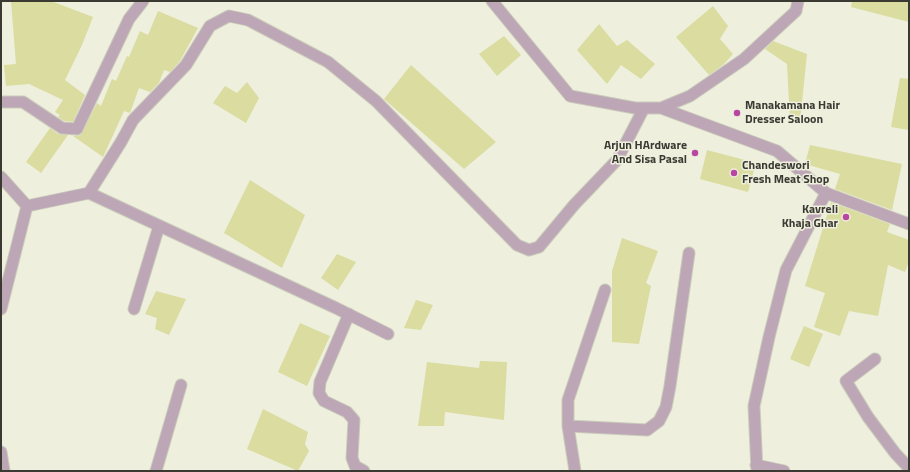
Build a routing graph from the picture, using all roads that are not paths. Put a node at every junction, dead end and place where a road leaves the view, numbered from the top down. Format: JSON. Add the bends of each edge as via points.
{"nodes":[{"id":1,"x":143,"y":1,"type":"edge"},
{"id":2,"x":492,"y":1,"type":"edge"},
{"id":3,"x":798,"y":1,"type":"edge"},
{"id":4,"x":1,"y":102,"type":"edge"},
{"id":5,"x":644,"y":108,"type":"junction"},
{"id":6,"x":661,"y":108,"type":"junction"},
{"id":7,"x":1,"y":177,"type":"edge"},
{"id":8,"x":89,"y":193,"type":"junction"},
{"id":9,"x":826,"y":193,"type":"junction"},
{"id":10,"x":27,"y":206,"type":"junction"},
{"id":11,"x":909,"y":224,"type":"edge"},
{"id":12,"x":159,"y":226,"type":"junction"},
{"id":13,"x":688,"y":253,"type":"dead end"},
{"id":14,"x":605,"y":290,"type":"dead end"},
{"id":15,"x":1,"y":309,"type":"edge"},
{"id":16,"x":134,"y":309,"type":"dead end"},
{"id":17,"x":349,"y":314,"type":"junction"},
{"id":18,"x":388,"y":334,"type":"dead end"},
{"id":19,"x":875,"y":360,"type":"dead end"},
{"id":20,"x":181,"y":385,"type":"dead end"},
{"id":21,"x":568,"y":426,"type":"junction"},
{"id":22,"x":1,"y":452,"type":"edge"},
{"id":23,"x":756,"y":468,"type":"edge"},
{"id":24,"x":909,"y":468,"type":"edge"},
{"id":25,"x":4,"y":471,"type":"edge"},
{"id":26,"x":156,"y":471,"type":"edge"},
{"id":27,"x":364,"y":471,"type":"edge"},
{"id":28,"x":575,"y":471,"type":"edge"},
{"id":29,"x":784,"y":471,"type":"edge"}],
"edges":[{"from":1,"to":4,"type":"street","via":[[130,19],[77,129],[62,128],[22,102]]},
{"from":2,"to":5,"type":"street","via":[[570,96]]},
{"from":3,"to":6,"type":"street","via":[[796,12],[744,59],[690,96]]},
{"from":5,"to":6,"type":"street"},
{"from":5,"to":8,"type":"street","via":[[617,160],[539,247],[529,250],[517,245],[376,101],[328,62],[248,20],[229,16],[210,26],[186,65],[133,120]]},
{"from":6,"to":9,"type":"street","via":[[777,151]]},
{"from":7,"to":10,"type":"street"},
{"from":8,"to":10,"type":"street"},
{"from":8,"to":12,"type":"street"},
{"from":9,"to":11,"type":"street"},
{"from":9,"to":23,"type":"street","via":[[786,270],[754,406]]},
{"from":10,"to":15,"type":"street"},
{"from":12,"to":16,"type":"street"},
{"from":12,"to":17,"type":"street"},
{"from":13,"to":21,"type":"street","via":[[670,386],[666,407],[659,421],[647,430]]},
{"from":14,"to":21,"type":"street","via":[[568,400]]},
{"from":17,"to":18,"type":"street"},
{"from":17,"to":27,"type":"street","via":[[320,382],[319,393],[324,401],[347,412],[354,420],[352,458],[355,466]]},
{"from":19,"to":24,"type":"street","via":[[846,381],[868,417]]},
{"from":20,"to":26,"type":"street"},
{"from":21,"to":28,"type":"street"},
{"from":22,"to":25,"type":"street"},
{"from":23,"to":29,"type":"street"}]}
